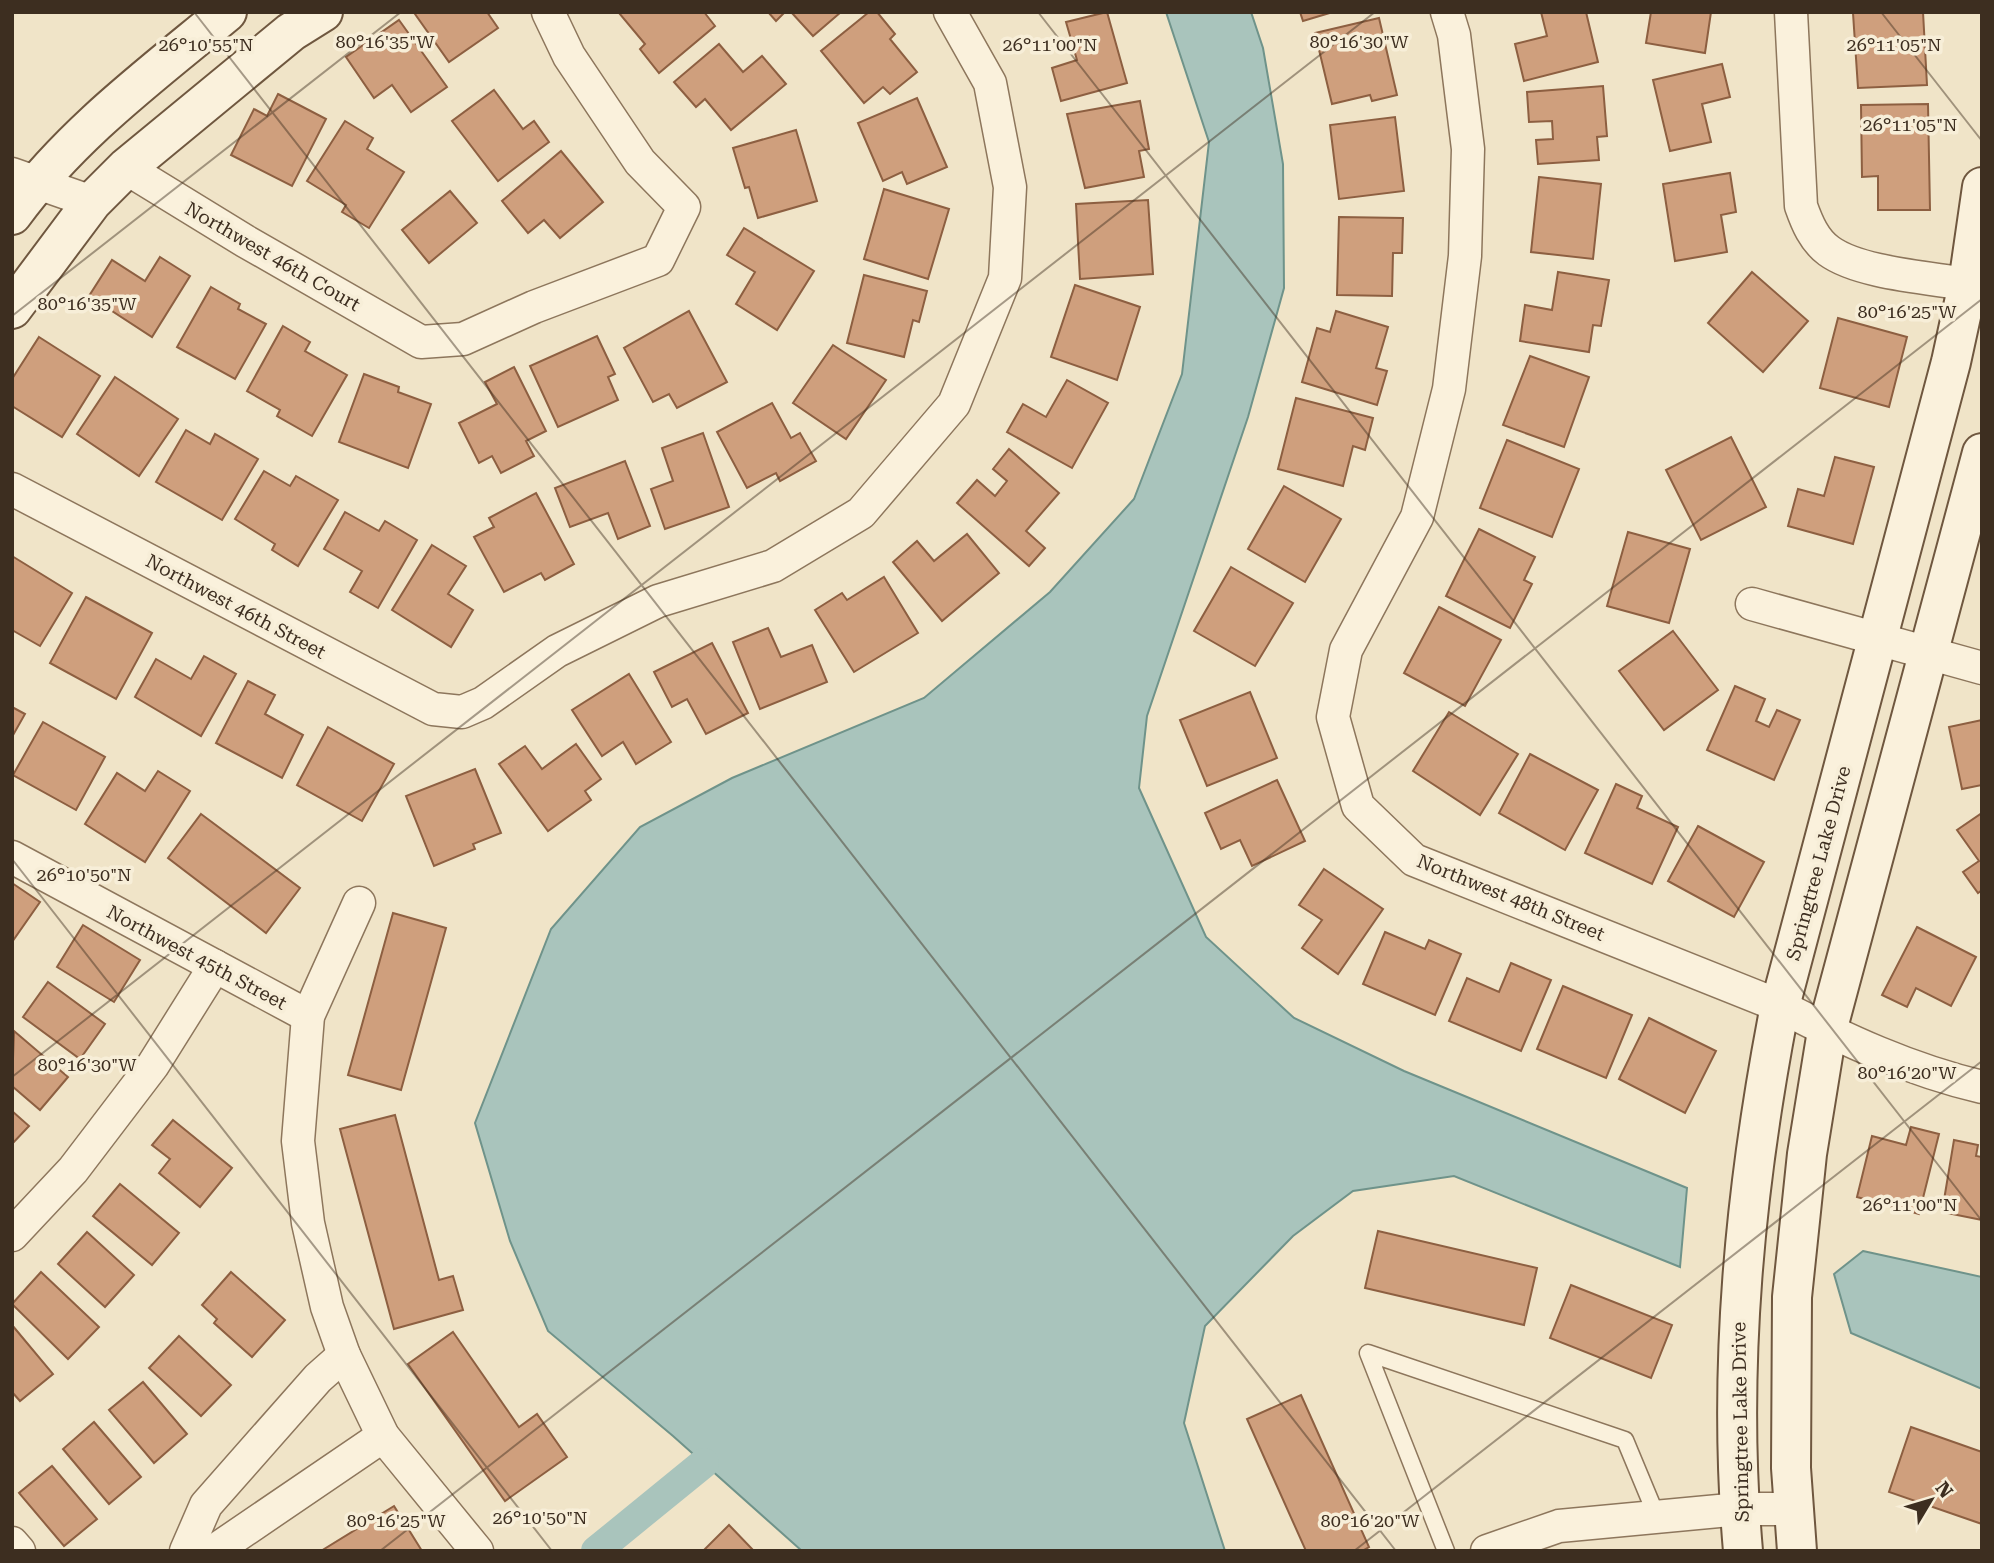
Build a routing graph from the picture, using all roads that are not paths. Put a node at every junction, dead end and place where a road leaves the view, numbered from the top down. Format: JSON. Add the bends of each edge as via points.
{"nodes":[{"id":1,"x":227,"y":12,"type":"edge"},
{"id":2,"x":323,"y":12,"type":"edge"},
{"id":3,"x":548,"y":12,"type":"edge"},
{"id":4,"x":950,"y":12,"type":"edge"},
{"id":5,"x":1447,"y":12,"type":"edge"},
{"id":6,"x":1791,"y":12,"type":"edge"},
{"id":7,"x":126,"y":168,"type":"junction"},
{"id":8,"x":24,"y":179,"type":"edge"},
{"id":9,"x":1982,"y":187,"type":"edge"},
{"id":10,"x":92,"y":202,"type":"junction"},
{"id":11,"x":12,"y":215,"type":"edge"},
{"id":12,"x":1975,"y":285,"type":"edge"},
{"id":13,"x":12,"y":309,"type":"edge"},
{"id":14,"x":1982,"y":453,"type":"edge"},
{"id":15,"x":12,"y":489,"type":"edge"},
{"id":16,"x":1752,"y":604,"type":"dead end"},
{"id":17,"x":1876,"y":640,"type":"junction"},
{"id":18,"x":1929,"y":655,"type":"junction"},
{"id":19,"x":1982,"y":668,"type":"edge"},
{"id":20,"x":12,"y":858,"type":"edge"},
{"id":21,"x":359,"y":903,"type":"dead end"},
{"id":22,"x":215,"y":967,"type":"junction"},
{"id":23,"x":1780,"y":1006,"type":"junction"},
{"id":24,"x":308,"y":1016,"type":"junction"},
{"id":25,"x":1828,"y":1031,"type":"junction"},
{"id":26,"x":1982,"y":1087,"type":"edge"},
{"id":27,"x":12,"y":1235,"type":"edge"},
{"id":28,"x":344,"y":1355,"type":"junction"},
{"id":29,"x":383,"y":1436,"type":"junction"},
{"id":30,"x":1740,"y":1509,"type":"junction"},
{"id":31,"x":1794,"y":1509,"type":"junction"},
{"id":32,"x":1657,"y":1517,"type":"junction"},
{"id":33,"x":12,"y":1543,"type":"edge"},
{"id":34,"x":19,"y":1551,"type":"edge"},
{"id":35,"x":186,"y":1551,"type":"edge"},
{"id":36,"x":214,"y":1551,"type":"edge"},
{"id":37,"x":477,"y":1551,"type":"edge"},
{"id":38,"x":1446,"y":1551,"type":"edge"},
{"id":39,"x":1487,"y":1551,"type":"edge"},
{"id":40,"x":1743,"y":1551,"type":"edge"},
{"id":41,"x":1797,"y":1551,"type":"edge"}],
"edges":[{"from":1,"to":8,"type":"street"},
{"from":2,"to":7,"type":"street","via":[[291,32]]},
{"from":3,"to":7,"type":"street","name":"Northwest 46th Court","via":[[569,56],[640,162],[684,207],[658,260],[463,339],[421,342]]},
{"from":4,"to":15,"type":"street","name":"Northwest 46th Street","via":[[990,83],[1010,187],[1005,278],[954,404],[861,513],[773,566],[658,601],[557,651],[483,703],[462,712],[433,709]]},
{"from":5,"to":23,"type":"street","name":"Northwest 48th Street","via":[[1468,149],[1465,256],[1449,389],[1417,517],[1346,650],[1333,717],[1358,806],[1414,860]]},
{"from":6,"to":12,"type":"street","via":[[1801,206],[1810,230],[1828,251],[1854,264]]},
{"from":7,"to":10,"type":"street"},
{"from":8,"to":10,"type":"street"},
{"from":8,"to":11,"type":"street"},
{"from":9,"to":12,"type":"street","name":"Springtree Lake Drive"},
{"from":10,"to":13,"type":"street"},
{"from":12,"to":17,"type":"street","name":"Springtree Lake Drive"},
{"from":14,"to":18,"type":"street"},
{"from":16,"to":17,"type":"street"},
{"from":17,"to":18,"type":"street"},
{"from":17,"to":23,"type":"street","name":"Springtree Lake Drive"},
{"from":18,"to":19,"type":"street"},
{"from":18,"to":25,"type":"street"},
{"from":20,"to":22,"type":"street","name":"Northwest 45th Street"},
{"from":21,"to":24,"type":"street","name":"Northwest 45th Street"},
{"from":22,"to":24,"type":"street","name":"Northwest 45th Street"},
{"from":22,"to":27,"type":"street","via":[[145,1075],[73,1170]]},
{"from":23,"to":25,"type":"street","name":"Northwest 48th Street"},
{"from":23,"to":30,"type":"street","name":"Springtree Lake Drive","via":[[1745,1228],[1737,1382]]},
{"from":24,"to":28,"type":"street","name":"Northwest 45th Street","via":[[298,1141],[308,1223],[327,1307]]},
{"from":25,"to":26,"type":"street","name":"Northwest 48th Street","via":[[1929,1075]]},
{"from":25,"to":31,"type":"street","via":[[1807,1154],[1793,1283]]},
{"from":28,"to":29,"type":"street","name":"Northwest 45th Street"},
{"from":28,"to":35,"type":"street","via":[[318,1378],[206,1505]]},
{"from":29,"to":36,"type":"street"},
{"from":29,"to":37,"type":"street","name":"Northwest 45th Street"},
{"from":30,"to":31,"type":"street"},
{"from":30,"to":32,"type":"street"},
{"from":30,"to":40,"type":"street","name":"Springtree Lake Drive"},
{"from":31,"to":41,"type":"street"},
{"from":32,"to":38,"type":"lane","via":[[1625,1440],[1368,1353]]},
{"from":32,"to":39,"type":"street","via":[[1559,1526]]},
{"from":33,"to":34,"type":"street"}]}
